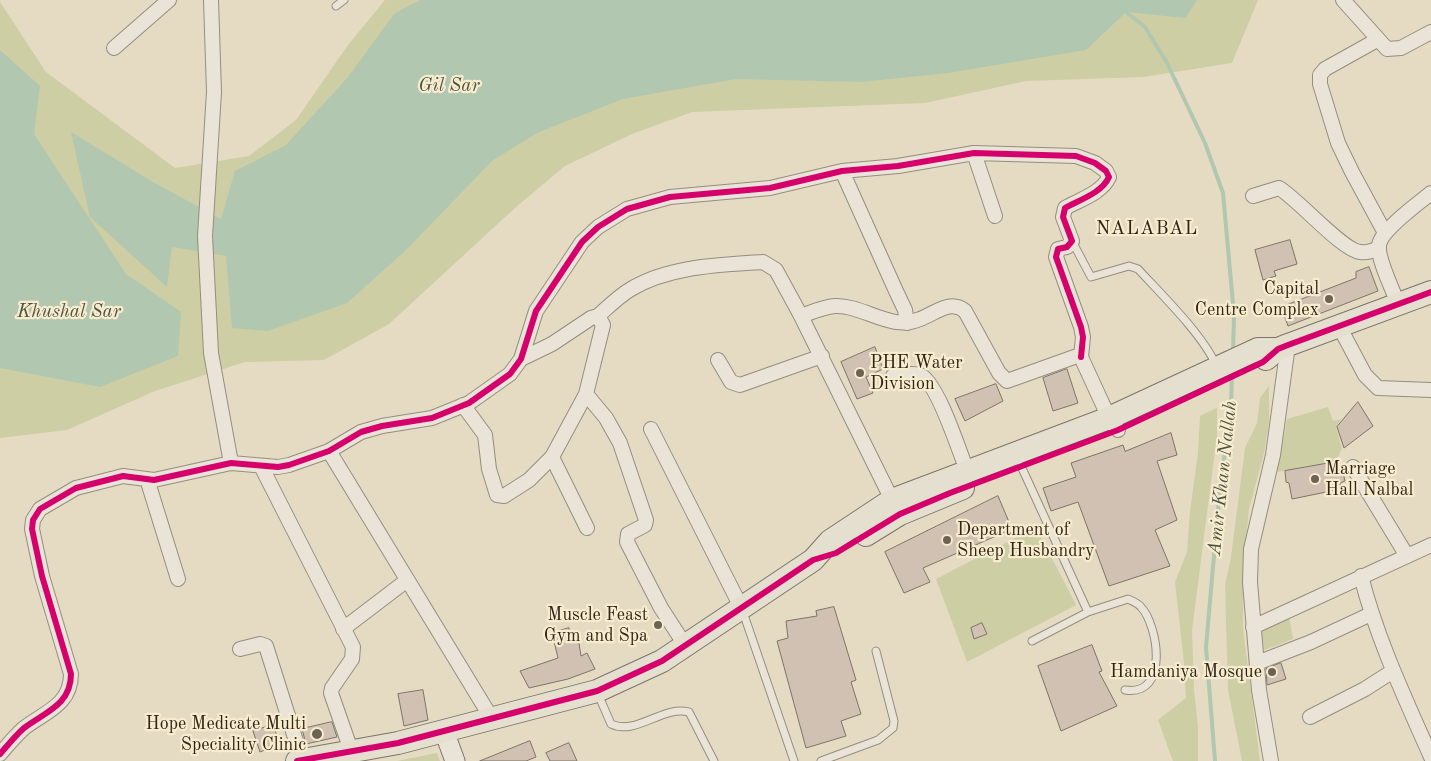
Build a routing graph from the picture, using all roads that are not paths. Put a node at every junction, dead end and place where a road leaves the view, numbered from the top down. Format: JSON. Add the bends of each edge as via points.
{"nodes":[{"id":1,"x":169,"y":0,"type":"edge"},
{"id":2,"x":211,"y":0,"type":"edge"},
{"id":3,"x":344,"y":0,"type":"edge"},
{"id":4,"x":1343,"y":0,"type":"edge"},
{"id":5,"x":336,"y":6,"type":"dead end"},
{"id":6,"x":1431,"y":32,"type":"edge"},
{"id":7,"x":1377,"y":40,"type":"junction"},
{"id":8,"x":114,"y":48,"type":"dead end"},
{"id":9,"x":974,"y":153,"type":"junction"},
{"id":10,"x":842,"y":171,"type":"junction"},
{"id":11,"x":1431,"y":193,"type":"edge"},
{"id":12,"x":1253,"y":196,"type":"dead end"},
{"id":13,"x":995,"y":216,"type":"dead end"},
{"id":14,"x":1386,"y":232,"type":"junction"},
{"id":15,"x":1072,"y":241,"type":"junction"},
{"id":16,"x":1379,"y":248,"type":"junction"},
{"id":17,"x":1431,"y":292,"type":"edge"},
{"id":18,"x":1398,"y":304,"type":"junction"},
{"id":19,"x":598,"y":316,"type":"junction"},
{"id":20,"x":802,"y":316,"type":"junction"},
{"id":21,"x":907,"y":323,"type":"junction"},
{"id":22,"x":1340,"y":326,"type":"junction"},
{"id":23,"x":1272,"y":351,"type":"junction"},
{"id":24,"x":822,"y":356,"type":"junction"},
{"id":25,"x":1081,"y":357,"type":"junction"},
{"id":26,"x":521,"y":359,"type":"junction"},
{"id":27,"x":718,"y":360,"type":"dead end"},
{"id":28,"x":1219,"y":375,"type":"junction"},
{"id":29,"x":892,"y":376,"type":"dead end"},
{"id":30,"x":1431,"y":390,"type":"edge"},
{"id":31,"x":586,"y":394,"type":"junction"},
{"id":32,"x":463,"y":405,"type":"junction"},
{"id":33,"x":1113,"y":424,"type":"junction"},
{"id":34,"x":651,"y":429,"type":"dead end"},
{"id":35,"x":329,"y":451,"type":"junction"},
{"id":36,"x":552,"y":457,"type":"junction"},
{"id":37,"x":1019,"y":459,"type":"junction"},
{"id":38,"x":231,"y":464,"type":"junction"},
{"id":39,"x":261,"y":466,"type":"junction"},
{"id":40,"x":1353,"y":467,"type":"dead end"},
{"id":41,"x":967,"y":471,"type":"junction"},
{"id":42,"x":148,"y":479,"type":"junction"},
{"id":43,"x":892,"y":500,"type":"junction"},
{"id":44,"x":588,"y":528,"type":"dead end"},
{"id":45,"x":1431,"y":545,"type":"edge"},
{"id":46,"x":1407,"y":556,"type":"junction"},
{"id":47,"x":813,"y":560,"type":"junction"},
{"id":48,"x":1361,"y":576,"type":"junction"},
{"id":49,"x":178,"y":580,"type":"dead end"},
{"id":50,"x":406,"y":581,"type":"junction"},
{"id":51,"x":742,"y":609,"type":"junction"},
{"id":52,"x":1088,"y":612,"type":"junction"},
{"id":53,"x":1371,"y":614,"type":"junction"},
{"id":54,"x":1253,"y":627,"type":"junction"},
{"id":55,"x":342,"y":629,"type":"junction"},
{"id":56,"x":1032,"y":641,"type":"dead end"},
{"id":57,"x":685,"y":645,"type":"junction"},
{"id":58,"x":240,"y":649,"type":"dead end"},
{"id":59,"x":876,"y":651,"type":"dead end"},
{"id":60,"x":1257,"y":663,"type":"junction"},
{"id":61,"x":1393,"y":671,"type":"junction"},
{"id":62,"x":1126,"y":690,"type":"dead end"},
{"id":63,"x":597,"y":691,"type":"junction"},
{"id":64,"x":1310,"y":717,"type":"dead end"},
{"id":65,"x":492,"y":719,"type":"junction"},
{"id":66,"x":444,"y":731,"type":"junction"},
{"id":67,"x":352,"y":753,"type":"junction"},
{"id":68,"x":0,"y":754,"type":"edge"},
{"id":69,"x":1431,"y":757,"type":"edge"},
{"id":70,"x":300,"y":761,"type":"edge"},
{"id":71,"x":455,"y":761,"type":"edge"},
{"id":72,"x":714,"y":761,"type":"edge"},
{"id":73,"x":794,"y":761,"type":"edge"},
{"id":74,"x":821,"y":761,"type":"edge"},
{"id":75,"x":1271,"y":761,"type":"edge"}],
"edges":[{"from":1,"to":8,"type":"street"},
{"from":2,"to":38,"type":"street","via":[[214,92],[205,236],[212,353]]},
{"from":3,"to":5,"type":"lane"},
{"from":4,"to":7,"type":"street"},
{"from":6,"to":7,"type":"street","via":[[1393,50]]},
{"from":7,"to":14,"type":"street","via":[[1325,69],[1320,75],[1320,84],[1338,143]]},
{"from":9,"to":10,"type":"street","via":[[898,166]]},
{"from":9,"to":13,"type":"street"},
{"from":9,"to":15,"type":"street","via":[[1076,156],[1106,171],[1109,177],[1106,184],[1065,208],[1062,213]]},
{"from":10,"to":21,"type":"street","via":[[905,310]]},
{"from":10,"to":26,"type":"street","via":[[770,188],[670,197],[611,217],[582,242],[543,298],[530,324]]},
{"from":11,"to":14,"type":"street"},
{"from":12,"to":16,"type":"street","via":[[1279,188],[1352,249],[1368,252]]},
{"from":14,"to":16,"type":"street"},
{"from":15,"to":25,"type":"street","via":[[1067,247],[1058,249],[1056,256],[1081,327]]},
{"from":15,"to":28,"type":"lane","via":[[1091,277],[1128,266],[1138,269],[1211,354]]},
{"from":16,"to":18,"type":"street"},
{"from":17,"to":18,"type":"highway"},
{"from":18,"to":22,"type":"highway"},
{"from":19,"to":20,"type":"street","via":[[631,289],[650,280],[718,265],[763,262],[776,270]]},
{"from":19,"to":26,"type":"street"},
{"from":19,"to":31,"type":"street","via":[[603,325]]},
{"from":20,"to":21,"type":"street","via":[[835,306]]},
{"from":20,"to":24,"type":"street"},
{"from":21,"to":25,"type":"street","via":[[947,306],[954,304],[960,307],[1007,381]]},
{"from":22,"to":23,"type":"highway"},
{"from":22,"to":30,"type":"street","via":[[1365,375],[1378,388]]},
{"from":23,"to":28,"type":"highway"},
{"from":23,"to":54,"type":"street","via":[[1273,455],[1251,549]]},
{"from":24,"to":27,"type":"street","via":[[740,385],[731,382]]},
{"from":24,"to":43,"type":"street"},
{"from":25,"to":33,"type":"street"},
{"from":26,"to":32,"type":"street","via":[[510,374]]},
{"from":28,"to":33,"type":"highway"},
{"from":29,"to":41,"type":"street","via":[[912,373],[921,375],[930,384]]},
{"from":31,"to":36,"type":"street"},
{"from":31,"to":57,"type":"street","via":[[606,418],[620,443],[646,520],[645,525],[628,534],[627,542],[661,608]]},
{"from":32,"to":35,"type":"street","via":[[432,418],[361,432]]},
{"from":32,"to":36,"type":"street","via":[[485,435],[488,469],[499,497],[536,475]]},
{"from":33,"to":37,"type":"highway"},
{"from":34,"to":51,"type":"street"},
{"from":35,"to":39,"type":"street","via":[[289,465]]},
{"from":35,"to":50,"type":"street"},
{"from":36,"to":44,"type":"street"},
{"from":37,"to":41,"type":"highway"},
{"from":37,"to":47,"type":"highway","via":[[900,514],[836,553]]},
{"from":37,"to":52,"type":"lane"},
{"from":38,"to":39,"type":"street"},
{"from":38,"to":42,"type":"street"},
{"from":39,"to":55,"type":"street"},
{"from":40,"to":46,"type":"street"},
{"from":41,"to":43,"type":"highway"},
{"from":42,"to":49,"type":"street"},
{"from":42,"to":68,"type":"street","via":[[123,476],[76,488],[40,509],[33,520],[42,576],[71,674],[71,685],[58,705],[22,730]]},
{"from":43,"to":47,"type":"highway","via":[[830,541]]},
{"from":45,"to":46,"type":"street"},
{"from":46,"to":48,"type":"street"},
{"from":47,"to":51,"type":"highway"},
{"from":48,"to":53,"type":"street"},
{"from":48,"to":54,"type":"street"},
{"from":50,"to":55,"type":"street"},
{"from":50,"to":65,"type":"street"},
{"from":51,"to":57,"type":"highway"},
{"from":51,"to":73,"type":"lane"},
{"from":52,"to":56,"type":"lane"},
{"from":52,"to":62,"type":"lane","via":[[1128,599],[1141,606],[1148,621],[1156,666],[1146,687]]},
{"from":53,"to":60,"type":"street"},
{"from":53,"to":61,"type":"street"},
{"from":54,"to":60,"type":"street"},
{"from":55,"to":67,"type":"street","via":[[353,652],[331,693]]},
{"from":57,"to":63,"type":"highway","via":[[644,671]]},
{"from":58,"to":70,"type":"street","via":[[260,644],[266,646]]},
{"from":59,"to":74,"type":"lane","via":[[893,728],[878,740]]},
{"from":60,"to":75,"type":"street"},
{"from":61,"to":64,"type":"street"},
{"from":61,"to":69,"type":"street"},
{"from":63,"to":65,"type":"highway"},
{"from":63,"to":72,"type":"lane","via":[[611,724],[618,727],[673,712],[689,712]]},
{"from":65,"to":66,"type":"highway"},
{"from":66,"to":67,"type":"highway"},
{"from":66,"to":71,"type":"main road"},
{"from":67,"to":70,"type":"highway"}]}
